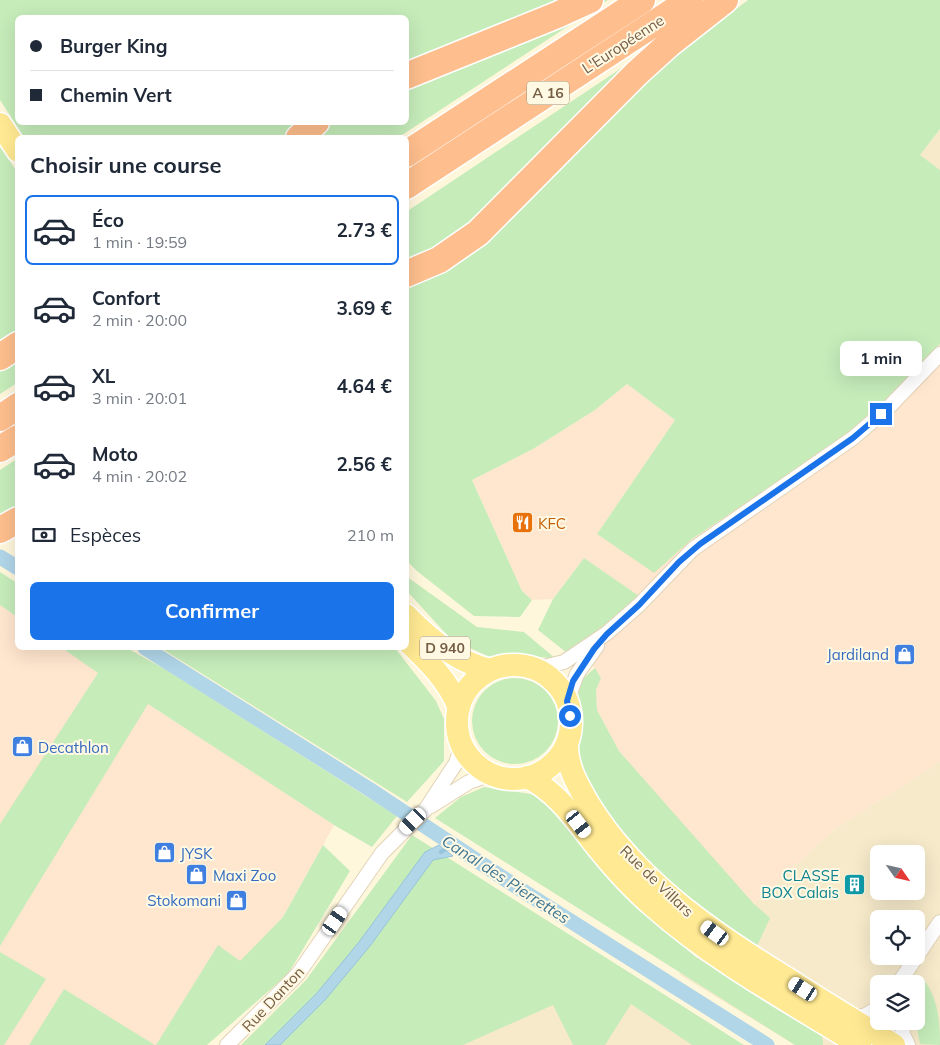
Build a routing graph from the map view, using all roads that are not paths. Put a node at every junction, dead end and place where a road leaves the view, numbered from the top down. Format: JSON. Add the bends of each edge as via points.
{"nodes":[{"id":1,"x":590,"y":0,"type":"edge"},
{"id":2,"x":642,"y":0,"type":"edge"},
{"id":3,"x":690,"y":0,"type":"edge"},
{"id":4,"x":725,"y":0,"type":"edge"},
{"id":5,"x":409,"y":75,"type":"edge"},
{"id":6,"x":0,"y":124,"type":"edge"},
{"id":7,"x":313,"y":125,"type":"edge"},
{"id":8,"x":302,"y":135,"type":"edge"},
{"id":9,"x":15,"y":146,"type":"edge"},
{"id":10,"x":409,"y":152,"type":"edge"},
{"id":11,"x":409,"y":184,"type":"edge"},
{"id":12,"x":409,"y":273,"type":"edge"},
{"id":13,"x":15,"y":346,"type":"edge"},
{"id":14,"x":940,"y":354,"type":"edge"},
{"id":15,"x":0,"y":357,"type":"edge"},
{"id":16,"x":15,"y":440,"type":"edge"},
{"id":17,"x":0,"y":450,"type":"edge"},
{"id":18,"x":409,"y":618,"type":"edge"},
{"id":19,"x":607,"y":634,"type":"junction"},
{"id":20,"x":409,"y":643,"type":"edge"},
{"id":21,"x":535,"y":669,"type":"junction"},
{"id":22,"x":491,"y":670,"type":"junction"},
{"id":23,"x":567,"y":701,"type":"junction"},
{"id":24,"x":459,"y":708,"type":"junction"},
{"id":25,"x":567,"y":743,"type":"junction"},
{"id":26,"x":462,"y":745,"type":"junction"},
{"id":27,"x":492,"y":774,"type":"junction"},
{"id":28,"x":527,"y":777,"type":"junction"},
{"id":29,"x":426,"y":809,"type":"junction"},
{"id":30,"x":940,"y":923,"type":"edge"},
{"id":31,"x":904,"y":975,"type":"edge"},
{"id":32,"x":914,"y":975,"type":"edge"},
{"id":33,"x":870,"y":1013,"type":"edge"},
{"id":34,"x":852,"y":1019,"type":"junction"},
{"id":35,"x":825,"y":1023,"type":"junction"},
{"id":36,"x":903,"y":1030,"type":"edge"},
{"id":37,"x":227,"y":1045,"type":"edge"},
{"id":38,"x":835,"y":1045,"type":"edge"},
{"id":39,"x":860,"y":1045,"type":"edge"},
{"id":40,"x":894,"y":1045,"type":"edge"},
{"id":41,"x":908,"y":1045,"type":"edge"}],
"edges":[{"from":1,"to":5,"type":"highway"},
{"from":2,"to":10,"type":"highway","name":"L'Européenne","number":"A 16"},
{"from":3,"to":11,"type":"highway","name":"L'Européenne","number":"A 16"},
{"from":4,"to":12,"type":"highway","via":[[637,73],[478,233],[439,260]]},
{"from":6,"to":9,"type":"main road"},
{"from":7,"to":8,"type":"highway"},
{"from":13,"to":15,"type":"highway"},
{"from":14,"to":19,"type":"street","via":[[885,411],[853,438],[693,549]]},
{"from":16,"to":17,"type":"highway"},
{"from":18,"to":22,"type":"main road","number":"D 940","via":[[438,644],[463,660]]},
{"from":19,"to":21,"type":"street","via":[[570,660]]},
{"from":19,"to":23,"type":"street","via":[[577,674]]},
{"from":20,"to":24,"type":"main road","number":"D 940","via":[[431,665]]},
{"from":21,"to":22,"type":"main road","via":[[511,665]]},
{"from":21,"to":23,"type":"main road","via":[[553,680]]},
{"from":22,"to":24,"type":"main road","via":[[469,687]]},
{"from":23,"to":25,"type":"main road","via":[[571,724]]},
{"from":24,"to":26,"type":"main road","via":[[457,727]]},
{"from":25,"to":28,"type":"main road","via":[[552,763]]},
{"from":25,"to":34,"type":"main road","name":"Rue de Villars","via":[[572,773],[596,816],[620,847],[661,889],[715,933]]},
{"from":26,"to":27,"type":"main road","via":[[477,765]]},
{"from":26,"to":29,"type":"street","via":[[456,763]]},
{"from":27,"to":28,"type":"main road","via":[[507,778]]},
{"from":27,"to":29,"type":"street","via":[[469,782]]},
{"from":28,"to":35,"type":"main road","name":"Rue de Villars","via":[[556,797],[614,867],[675,926],[718,957]]},
{"from":29,"to":37,"type":"street","name":"Rue Danton","via":[[382,853],[292,981]]},
{"from":30,"to":31,"type":"street"},
{"from":30,"to":32,"type":"street"},
{"from":33,"to":34,"type":"street"},
{"from":34,"to":40,"type":"main road","name":"Rue de Villars"},
{"from":35,"to":38,"type":"street"},
{"from":35,"to":39,"type":"main road","name":"Rue de Villars"},
{"from":36,"to":41,"type":"street"}]}
